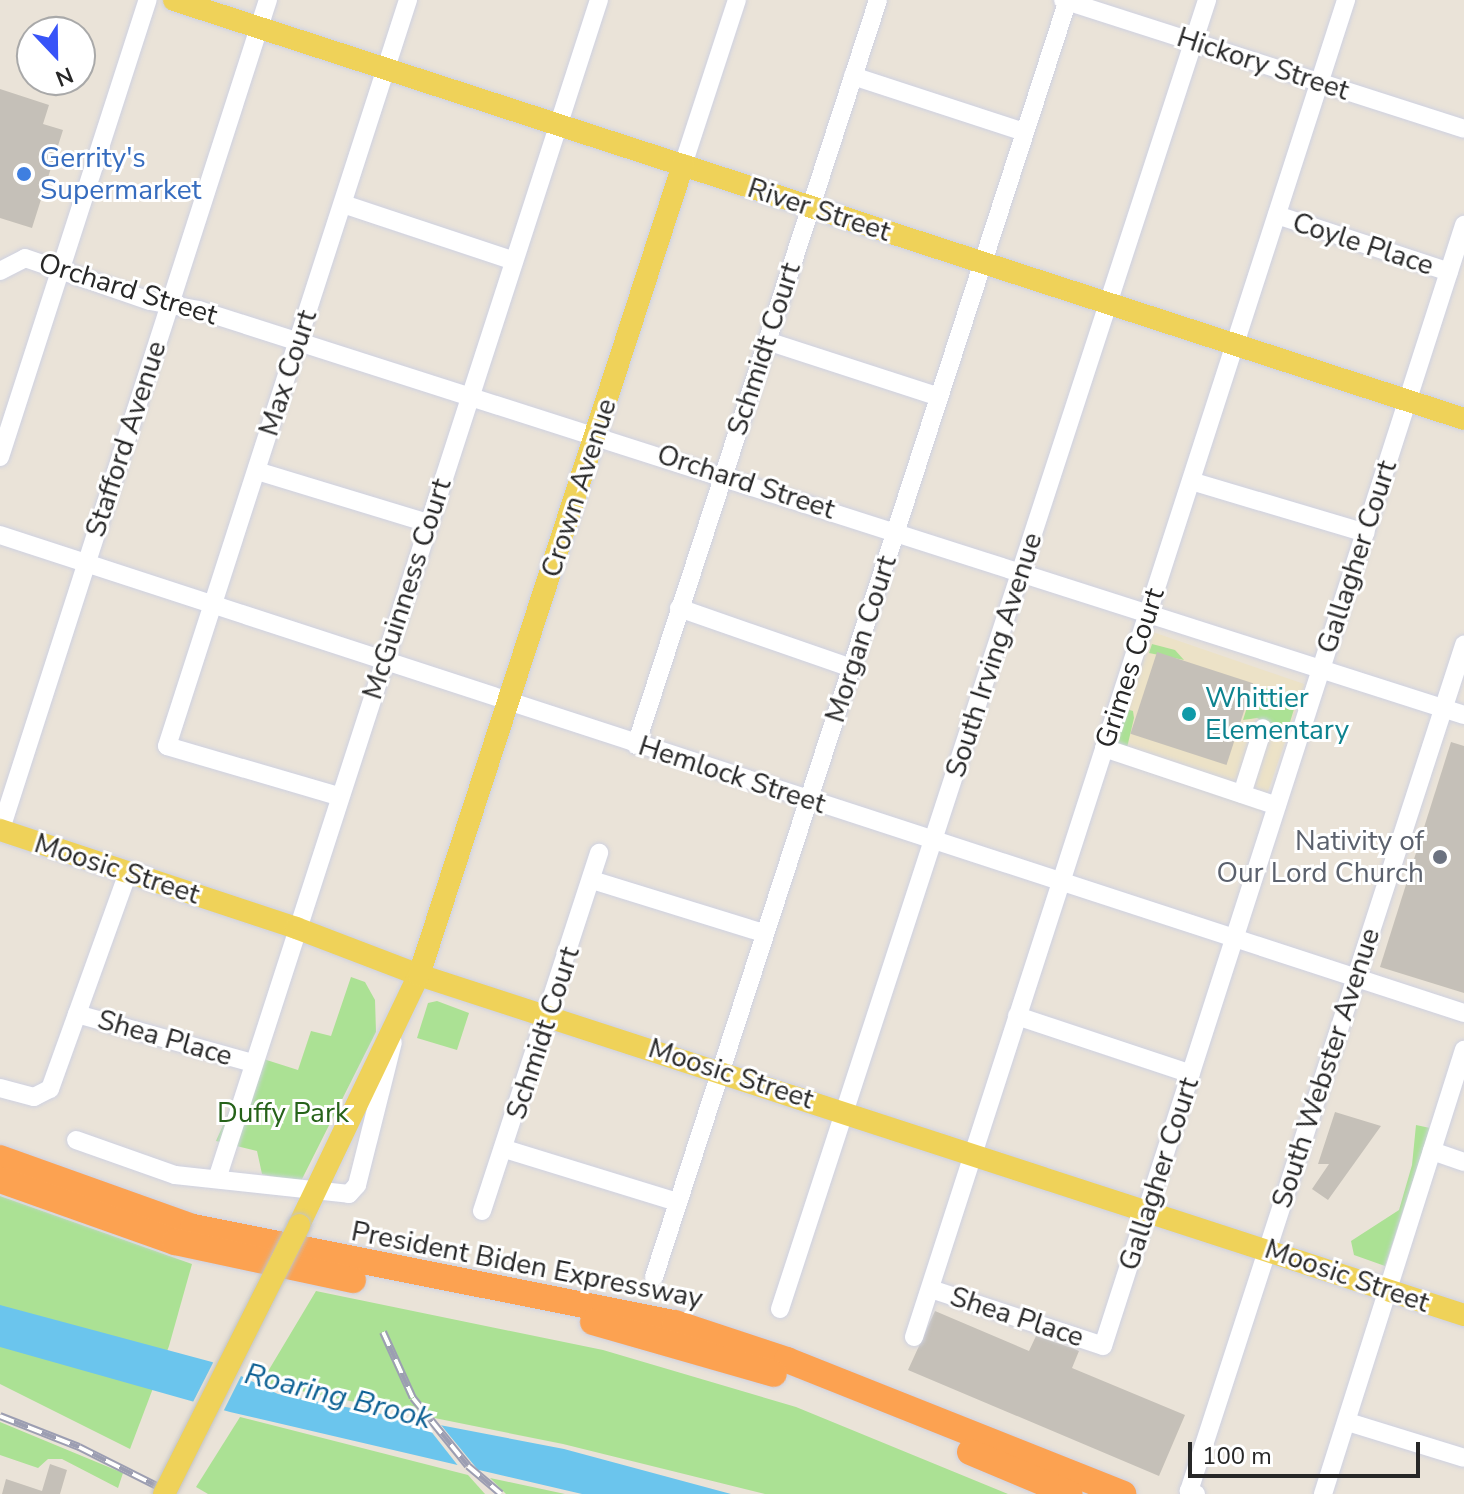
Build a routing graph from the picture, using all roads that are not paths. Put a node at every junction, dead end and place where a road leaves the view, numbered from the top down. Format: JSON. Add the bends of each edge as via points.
{"nodes":[{"id":1,"x":148,"y":0,"type":"edge"},
{"id":2,"x":174,"y":0,"type":"edge"},
{"id":3,"x":268,"y":0,"type":"edge"},
{"id":4,"x":408,"y":0,"type":"edge"},
{"id":5,"x":599,"y":0,"type":"edge"},
{"id":6,"x":737,"y":0,"type":"edge"},
{"id":7,"x":878,"y":0,"type":"edge"},
{"id":8,"x":1207,"y":0,"type":"edge"},
{"id":9,"x":1346,"y":0,"type":"edge"},
{"id":10,"x":1066,"y":1,"type":"edge"},
{"id":11,"x":259,"y":28,"type":"junction"},
{"id":12,"x":1193,"y":42,"type":"junction"},
{"id":13,"x":385,"y":72,"type":"junction"},
{"id":14,"x":853,"y":76,"type":"junction"},
{"id":15,"x":1320,"y":82,"type":"junction"},
{"id":16,"x":559,"y":123,"type":"junction"},
{"id":17,"x":1464,"y":129,"type":"edge"},
{"id":18,"x":1024,"y":132,"type":"junction"},
{"id":19,"x":683,"y":165,"type":"junction"},
{"id":20,"x":343,"y":204,"type":"junction"},
{"id":21,"x":809,"y":207,"type":"junction"},
{"id":22,"x":1277,"y":215,"type":"junction"},
{"id":23,"x":1464,"y":225,"type":"edge"},
{"id":24,"x":514,"y":261,"type":"junction"},
{"id":25,"x":983,"y":264,"type":"junction"},
{"id":26,"x":61,"y":270,"type":"junction"},
{"id":27,"x":0,"y":271,"type":"edge"},
{"id":28,"x":1449,"y":272,"type":"junction"},
{"id":29,"x":1107,"y":304,"type":"junction"},
{"id":30,"x":170,"y":305,"type":"junction"},
{"id":31,"x":297,"y":340,"type":"junction"},
{"id":32,"x":767,"y":341,"type":"junction"},
{"id":33,"x":1234,"y":347,"type":"junction"},
{"id":34,"x":470,"y":393,"type":"junction"},
{"id":35,"x":939,"y":397,"type":"junction"},
{"id":36,"x":1407,"y":400,"type":"junction"},
{"id":37,"x":1464,"y":419,"type":"edge"},
{"id":38,"x":596,"y":434,"type":"junction"},
{"id":39,"x":0,"y":457,"type":"edge"},
{"id":40,"x":257,"y":471,"type":"junction"},
{"id":41,"x":724,"y":475,"type":"junction"},
{"id":42,"x":1191,"y":481,"type":"junction"},
{"id":43,"x":428,"y":523,"type":"junction"},
{"id":44,"x":896,"y":531,"type":"junction"},
{"id":45,"x":1365,"y":533,"type":"junction"},
{"id":46,"x":0,"y":535,"type":"edge"},
{"id":47,"x":86,"y":563,"type":"junction"},
{"id":48,"x":1020,"y":574,"type":"junction"},
{"id":49,"x":211,"y":607,"type":"junction"},
{"id":50,"x":679,"y":608,"type":"junction"},
{"id":51,"x":1147,"y":614,"type":"junction"},
{"id":52,"x":1464,"y":645,"type":"edge"},
{"id":53,"x":385,"y":663,"type":"junction"},
{"id":54,"x":851,"y":668,"type":"junction"},
{"id":55,"x":1320,"y":671,"type":"junction"},
{"id":56,"x":508,"y":704,"type":"junction"},
{"id":57,"x":1443,"y":709,"type":"junction"},
{"id":58,"x":1464,"y":715,"type":"edge"},
{"id":59,"x":1263,"y":728,"type":"dead end"},
{"id":60,"x":636,"y":745,"type":"junction"},
{"id":61,"x":1104,"y":748,"type":"junction"},
{"id":62,"x":1242,"y":794,"type":"junction"},
{"id":63,"x":338,"y":796,"type":"junction"},
{"id":64,"x":810,"y":800,"type":"junction"},
{"id":65,"x":1277,"y":806,"type":"junction"},
{"id":66,"x":0,"y":831,"type":"edge"},
{"id":67,"x":933,"y":841,"type":"junction"},
{"id":68,"x":599,"y":853,"type":"dead end"},
{"id":69,"x":128,"y":872,"type":"junction"},
{"id":70,"x":592,"y":880,"type":"junction"},
{"id":71,"x":1060,"y":882,"type":"junction"},
{"id":72,"x":296,"y":928,"type":"junction"},
{"id":73,"x":763,"y":933,"type":"junction"},
{"id":74,"x":1233,"y":938,"type":"junction"},
{"id":75,"x":419,"y":975,"type":"junction"},
{"id":76,"x":1353,"y":979,"type":"junction"},
{"id":77,"x":1464,"y":1013,"type":"edge"},
{"id":78,"x":77,"y":1014,"type":"junction"},
{"id":79,"x":548,"y":1014,"type":"junction"},
{"id":80,"x":1017,"y":1016,"type":"junction"},
{"id":81,"x":396,"y":1025,"type":"junction"},
{"id":82,"x":1464,"y":1050,"type":"edge"},
{"id":83,"x":253,"y":1063,"type":"junction"},
{"id":84,"x":721,"y":1071,"type":"junction"},
{"id":85,"x":1191,"y":1074,"type":"junction"},
{"id":86,"x":0,"y":1088,"type":"edge"},
{"id":87,"x":847,"y":1112,"type":"junction"},
{"id":88,"x":76,"y":1140,"type":"dead end"},
{"id":89,"x":505,"y":1149,"type":"junction"},
{"id":90,"x":1432,"y":1151,"type":"junction"},
{"id":91,"x":972,"y":1154,"type":"junction"},
{"id":92,"x":0,"y":1158,"type":"edge"},
{"id":93,"x":1464,"y":1162,"type":"edge"},
{"id":94,"x":217,"y":1179,"type":"junction"},
{"id":95,"x":0,"y":1180,"type":"edge"},
{"id":96,"x":314,"y":1193,"type":"junction"},
{"id":97,"x":677,"y":1202,"type":"junction"},
{"id":98,"x":482,"y":1211,"type":"dead end"},
{"id":99,"x":1146,"y":1211,"type":"junction"},
{"id":100,"x":1268,"y":1249,"type":"junction"},
{"id":101,"x":654,"y":1277,"type":"dead end"},
{"id":102,"x":931,"y":1289,"type":"junction"},
{"id":103,"x":1388,"y":1290,"type":"junction"},
{"id":104,"x":780,"y":1309,"type":"dead end"},
{"id":105,"x":1464,"y":1315,"type":"edge"},
{"id":106,"x":914,"y":1337,"type":"dead end"},
{"id":107,"x":1103,"y":1346,"type":"joint"},
{"id":108,"x":1348,"y":1422,"type":"junction"},
{"id":109,"x":1464,"y":1458,"type":"edge"},
{"id":110,"x":1192,"y":1493,"type":"edge"},
{"id":111,"x":164,"y":1494,"type":"edge"},
{"id":112,"x":1070,"y":1494,"type":"edge"},
{"id":113,"x":1123,"y":1494,"type":"edge"},
{"id":114,"x":1323,"y":1494,"type":"edge"}],
"edges":[{"from":1,"to":26,"type":"street"},
{"from":2,"to":11,"type":"main road","name":"River Street"},
{"from":3,"to":11,"type":"street","name":"Stafford Avenue"},
{"from":4,"to":13,"type":"street","name":"Max Court"},
{"from":5,"to":16,"type":"street","name":"McGuinness Court"},
{"from":6,"to":19,"type":"street","name":"Crown Avenue"},
{"from":7,"to":14,"type":"street","name":"Schmidt Court"},
{"from":8,"to":12,"type":"street","name":"South Irving Avenue"},
{"from":9,"to":15,"type":"street","name":"Grimes Court"},
{"from":10,"to":12,"type":"street","name":"Hickory Street"},
{"from":10,"to":18,"type":"street","name":"Morgan Court"},
{"from":11,"to":13,"type":"main road","name":"River Street"},
{"from":11,"to":30,"type":"street","name":"Stafford Avenue"},
{"from":12,"to":15,"type":"street","name":"Hickory Street"},
{"from":12,"to":29,"type":"street","name":"South Irving Avenue"},
{"from":13,"to":16,"type":"main road","name":"River Street"},
{"from":13,"to":20,"type":"street","name":"Max Court"},
{"from":14,"to":18,"type":"street"},
{"from":14,"to":21,"type":"street","name":"Schmidt Court"},
{"from":15,"to":17,"type":"street","name":"Hickory Street"},
{"from":15,"to":22,"type":"street","name":"Grimes Court"},
{"from":16,"to":19,"type":"main road","name":"River Street"},
{"from":16,"to":24,"type":"street","name":"McGuinness Court"},
{"from":18,"to":25,"type":"street","name":"Morgan Court"},
{"from":19,"to":21,"type":"main road","name":"River Street"},
{"from":19,"to":38,"type":"main road","name":"Crown Avenue"},
{"from":20,"to":24,"type":"street"},
{"from":20,"to":31,"type":"street","name":"Max Court"},
{"from":21,"to":25,"type":"main road","name":"River Street"},
{"from":21,"to":32,"type":"street","name":"Schmidt Court"},
{"from":22,"to":28,"type":"street","name":"Coyle Place"},
{"from":22,"to":33,"type":"street","name":"Grimes Court"},
{"from":23,"to":28,"type":"street","name":"Gallagher Court"},
{"from":24,"to":34,"type":"street","name":"McGuinness Court"},
{"from":25,"to":29,"type":"main road","name":"River Street"},
{"from":25,"to":35,"type":"street","name":"Morgan Court"},
{"from":26,"to":27,"type":"street","name":"Orchard Street","via":[[25,258]]},
{"from":26,"to":30,"type":"street","name":"Orchard Street"},
{"from":26,"to":39,"type":"street"},
{"from":28,"to":36,"type":"street","name":"Gallagher Court"},
{"from":29,"to":33,"type":"main road","name":"River Street"},
{"from":29,"to":48,"type":"street","name":"South Irving Avenue"},
{"from":30,"to":31,"type":"street","name":"Orchard Street"},
{"from":30,"to":47,"type":"street","name":"Stafford Avenue"},
{"from":31,"to":34,"type":"street","name":"Orchard Street"},
{"from":31,"to":40,"type":"street","name":"Max Court"},
{"from":32,"to":35,"type":"street"},
{"from":32,"to":41,"type":"street","name":"Schmidt Court"},
{"from":33,"to":36,"type":"main road","name":"River Street"},
{"from":33,"to":42,"type":"street","name":"Grimes Court"},
{"from":34,"to":38,"type":"street","name":"Orchard Street"},
{"from":34,"to":43,"type":"street","name":"McGuinness Court"},
{"from":35,"to":44,"type":"street","name":"Morgan Court"},
{"from":36,"to":37,"type":"main road","name":"River Street"},
{"from":36,"to":45,"type":"street","name":"Gallagher Court"},
{"from":38,"to":41,"type":"street","name":"Orchard Street"},
{"from":38,"to":56,"type":"main road","name":"Crown Avenue"},
{"from":40,"to":43,"type":"street"},
{"from":40,"to":49,"type":"street","name":"Max Court"},
{"from":41,"to":44,"type":"street","name":"Orchard Street"},
{"from":41,"to":50,"type":"street","name":"Schmidt Court"},
{"from":42,"to":45,"type":"street"},
{"from":42,"to":51,"type":"street","name":"Grimes Court"},
{"from":43,"to":53,"type":"street","name":"McGuinness Court"},
{"from":44,"to":48,"type":"street","name":"Orchard Street"},
{"from":44,"to":54,"type":"street","name":"Morgan Court"},
{"from":45,"to":55,"type":"street","name":"Gallagher Court"},
{"from":46,"to":47,"type":"street","name":"Hemlock Street"},
{"from":47,"to":49,"type":"street","name":"Hemlock Street"},
{"from":47,"to":66,"type":"street","name":"Stafford Avenue"},
{"from":48,"to":51,"type":"street","name":"Orchard Street"},
{"from":48,"to":67,"type":"street","name":"South Irving Avenue"},
{"from":49,"to":53,"type":"street","name":"Hemlock Street"},
{"from":49,"to":63,"type":"street","name":"Max Court","via":[[167,746]]},
{"from":50,"to":54,"type":"street"},
{"from":50,"to":60,"type":"street","name":"Schmidt Court"},
{"from":51,"to":55,"type":"street","name":"Orchard Street"},
{"from":51,"to":61,"type":"street","name":"Grimes Court"},
{"from":52,"to":57,"type":"street","name":"South Webster Avenue"},
{"from":53,"to":56,"type":"street","name":"Hemlock Street"},
{"from":53,"to":63,"type":"street","name":"McGuinness Court"},
{"from":54,"to":64,"type":"street","name":"Morgan Court"},
{"from":55,"to":57,"type":"street","name":"Orchard Street"},
{"from":55,"to":65,"type":"street","name":"Gallagher Court"},
{"from":56,"to":60,"type":"street","name":"Hemlock Street"},
{"from":56,"to":75,"type":"main road","name":"Crown Avenue"},
{"from":57,"to":58,"type":"street","name":"Orchard Street"},
{"from":57,"to":76,"type":"street","name":"South Webster Avenue"},
{"from":59,"to":62,"type":"street"},
{"from":60,"to":64,"type":"street","name":"Hemlock Street"},
{"from":61,"to":62,"type":"street"},
{"from":61,"to":71,"type":"street","name":"Grimes Court"},
{"from":62,"to":65,"type":"street"},
{"from":63,"to":72,"type":"street","name":"McGuinness Court"},
{"from":64,"to":67,"type":"street","name":"Hemlock Street"},
{"from":64,"to":73,"type":"street","name":"Morgan Court"},
{"from":65,"to":74,"type":"street","name":"Gallagher Court"},
{"from":66,"to":69,"type":"main road","name":"Moosic Street"},
{"from":67,"to":71,"type":"street","name":"Hemlock Street"},
{"from":67,"to":87,"type":"street","name":"South Irving Avenue"},
{"from":68,"to":70,"type":"street","name":"Schmidt Court"},
{"from":69,"to":72,"type":"main road","name":"Moosic Street"},
{"from":69,"to":78,"type":"street"},
{"from":70,"to":73,"type":"street"},
{"from":70,"to":79,"type":"street","name":"Schmidt Court"},
{"from":71,"to":74,"type":"street","name":"Hemlock Street"},
{"from":71,"to":80,"type":"street","name":"Grimes Court"},
{"from":72,"to":75,"type":"main road","name":"Moosic Street"},
{"from":72,"to":83,"type":"street","name":"McGuinness Court"},
{"from":73,"to":84,"type":"street","name":"Morgan Court"},
{"from":74,"to":76,"type":"street","name":"Hemlock Street"},
{"from":74,"to":85,"type":"street","name":"Gallagher Court"},
{"from":75,"to":79,"type":"main road","name":"Moosic Street"},
{"from":75,"to":81,"type":"main road","name":"Crown Avenue"},
{"from":76,"to":77,"type":"street","name":"Hemlock Street"},
{"from":76,"to":100,"type":"street","name":"South Webster Avenue"},
{"from":78,"to":83,"type":"street","name":"Shea Place"},
{"from":78,"to":86,"type":"street","via":[[50,1089],[34,1097]]},
{"from":79,"to":84,"type":"main road","name":"Moosic Street"},
{"from":79,"to":89,"type":"street","name":"Schmidt Court"},
{"from":80,"to":85,"type":"street"},
{"from":80,"to":91,"type":"street","name":"Grimes Court"},
{"from":81,"to":96,"type":"main road","name":"Crown Avenue"},
{"from":81,"to":96,"type":"street","via":[[357,1185],[343,1196]]},
{"from":82,"to":90,"type":"street"},
{"from":83,"to":94,"type":"street","name":"McGuinness Court"},
{"from":84,"to":87,"type":"main road","name":"Moosic Street"},
{"from":84,"to":97,"type":"street","name":"Morgan Court"},
{"from":85,"to":99,"type":"street","name":"Gallagher Court"},
{"from":87,"to":91,"type":"main road","name":"Moosic Street"},
{"from":87,"to":104,"type":"street","name":"South Irving Avenue"},
{"from":88,"to":94,"type":"street","via":[[175,1175]]},
{"from":89,"to":97,"type":"street"},
{"from":89,"to":98,"type":"street","name":"Schmidt Court"},
{"from":90,"to":93,"type":"street"},
{"from":90,"to":103,"type":"street"},
{"from":91,"to":99,"type":"main road","name":"Moosic Street"},
{"from":91,"to":102,"type":"street","name":"Grimes Court"},
{"from":92,"to":113,"type":"highway","name":"President Biden Expressway","via":[[193,1227],[685,1326],[787,1360]]},
{"from":94,"to":96,"type":"street"},
{"from":95,"to":112,"type":"highway","name":"President Biden Expressway","via":[[120,1226],[231,1257],[513,1305],[707,1352],[816,1388]]},
{"from":96,"to":111,"type":"main road","name":"Crown Avenue","bridge":true},
{"from":97,"to":101,"type":"street","name":"Morgan Court"},
{"from":99,"to":100,"type":"main road","name":"Moosic Street"},
{"from":99,"to":107,"type":"street","name":"Gallagher Court"},
{"from":100,"to":103,"type":"main road","name":"Moosic Street"},
{"from":100,"to":110,"type":"street","name":"South Webster Avenue"},
{"from":102,"to":106,"type":"street","name":"Grimes Court"},
{"from":102,"to":107,"type":"street","name":"Shea Place"},
{"from":103,"to":105,"type":"main road","name":"Moosic Street"},
{"from":103,"to":108,"type":"street"},
{"from":108,"to":109,"type":"street"},
{"from":108,"to":114,"type":"street"}]}
